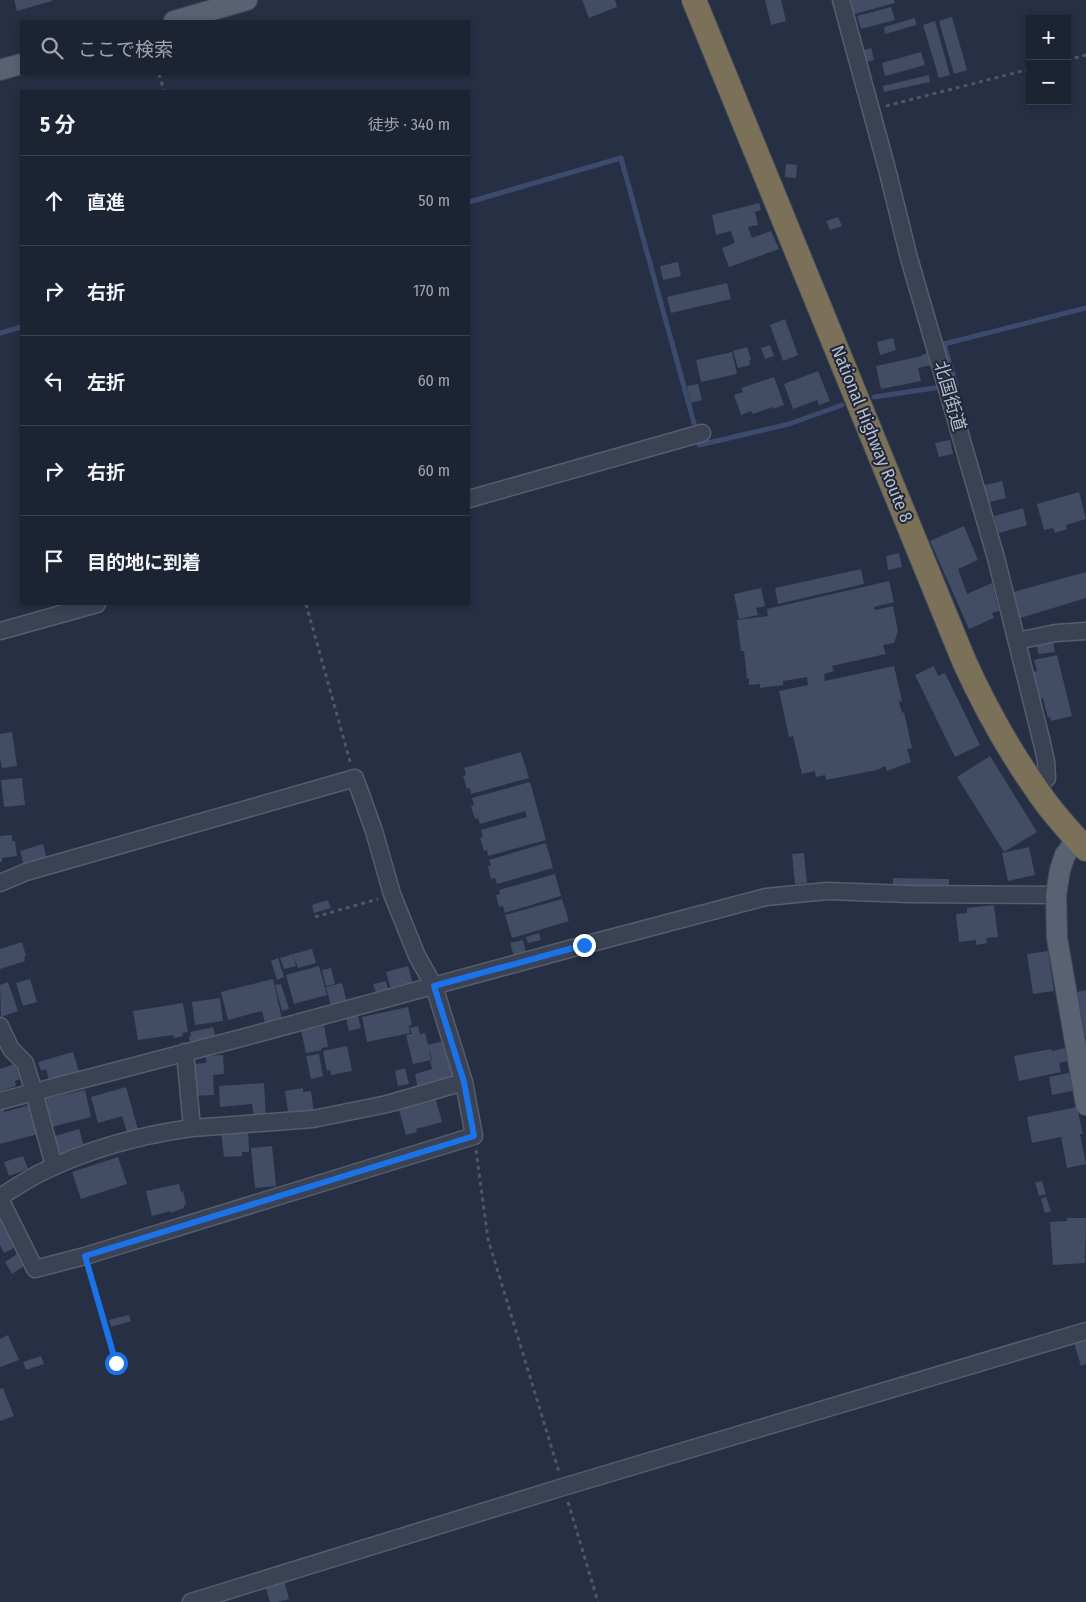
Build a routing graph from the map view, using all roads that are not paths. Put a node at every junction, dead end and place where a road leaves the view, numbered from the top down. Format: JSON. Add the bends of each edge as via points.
{"nodes":[{"id":1,"x":247,"y":0,"type":"edge"},
{"id":2,"x":694,"y":0,"type":"edge"},
{"id":3,"x":841,"y":0,"type":"edge"},
{"id":4,"x":177,"y":20,"type":"edge"},
{"id":5,"x":20,"y":64,"type":"edge"},
{"id":6,"x":0,"y":70,"type":"edge"},
{"id":7,"x":702,"y":433,"type":"dead end"},
{"id":8,"x":470,"y":499,"type":"edge"},
{"id":9,"x":93,"y":605,"type":"edge"},
{"id":10,"x":0,"y":631,"type":"edge"},
{"id":11,"x":1086,"y":631,"type":"edge"},
{"id":12,"x":1017,"y":641,"type":"junction"},
{"id":13,"x":1036,"y":789,"type":"junction"},
{"id":14,"x":1083,"y":842,"type":"edge"},
{"id":15,"x":0,"y":883,"type":"edge"},
{"id":16,"x":1056,"y":895,"type":"junction"},
{"id":17,"x":434,"y":986,"type":"junction"},
{"id":18,"x":0,"y":1026,"type":"edge"},
{"id":19,"x":185,"y":1052,"type":"junction"},
{"id":20,"x":464,"y":1082,"type":"junction"},
{"id":21,"x":34,"y":1092,"type":"junction"},
{"id":22,"x":0,"y":1101,"type":"edge"},
{"id":23,"x":1086,"y":1105,"type":"edge"},
{"id":24,"x":192,"y":1128,"type":"junction"},
{"id":25,"x":54,"y":1166,"type":"junction"},
{"id":26,"x":0,"y":1198,"type":"edge"},
{"id":27,"x":1086,"y":1331,"type":"edge"},
{"id":28,"x":190,"y":1602,"type":"edge"}],
"edges":[{"from":1,"to":4,"type":"main road"},
{"from":2,"to":13,"type":"highway","name":"National Highway Route 8","via":[[964,660],[998,729]]},
{"from":3,"to":12,"type":"street","name":"北国街道","via":[[909,258]]},
{"from":5,"to":6,"type":"main road"},
{"from":7,"to":8,"type":"street"},
{"from":9,"to":10,"type":"street"},
{"from":11,"to":12,"type":"street"},
{"from":12,"to":13,"type":"street","name":"北国街道","via":[[1046,761],[1047,778]]},
{"from":13,"to":14,"type":"highway","name":"National Highway Route 8"},
{"from":14,"to":16,"type":"main road","via":[[1065,855]]},
{"from":15,"to":17,"type":"street","via":[[26,872],[354,778],[374,831],[392,894],[417,956]]},
{"from":16,"to":17,"type":"street","via":[[827,891],[766,897]]},
{"from":16,"to":23,"type":"main road","via":[[1057,938]]},
{"from":17,"to":19,"type":"street"},
{"from":17,"to":20,"type":"street"},
{"from":18,"to":21,"type":"street","via":[[11,1049],[25,1063]]},
{"from":19,"to":21,"type":"street"},
{"from":19,"to":24,"type":"street"},
{"from":20,"to":24,"type":"street","via":[[386,1104],[313,1119]]},
{"from":20,"to":26,"type":"street","via":[[474,1136],[35,1269]]},
{"from":21,"to":22,"type":"street"},
{"from":21,"to":25,"type":"street"},
{"from":24,"to":25,"type":"street","via":[[126,1141]]},
{"from":25,"to":26,"type":"street"},
{"from":27,"to":28,"type":"street"}]}
